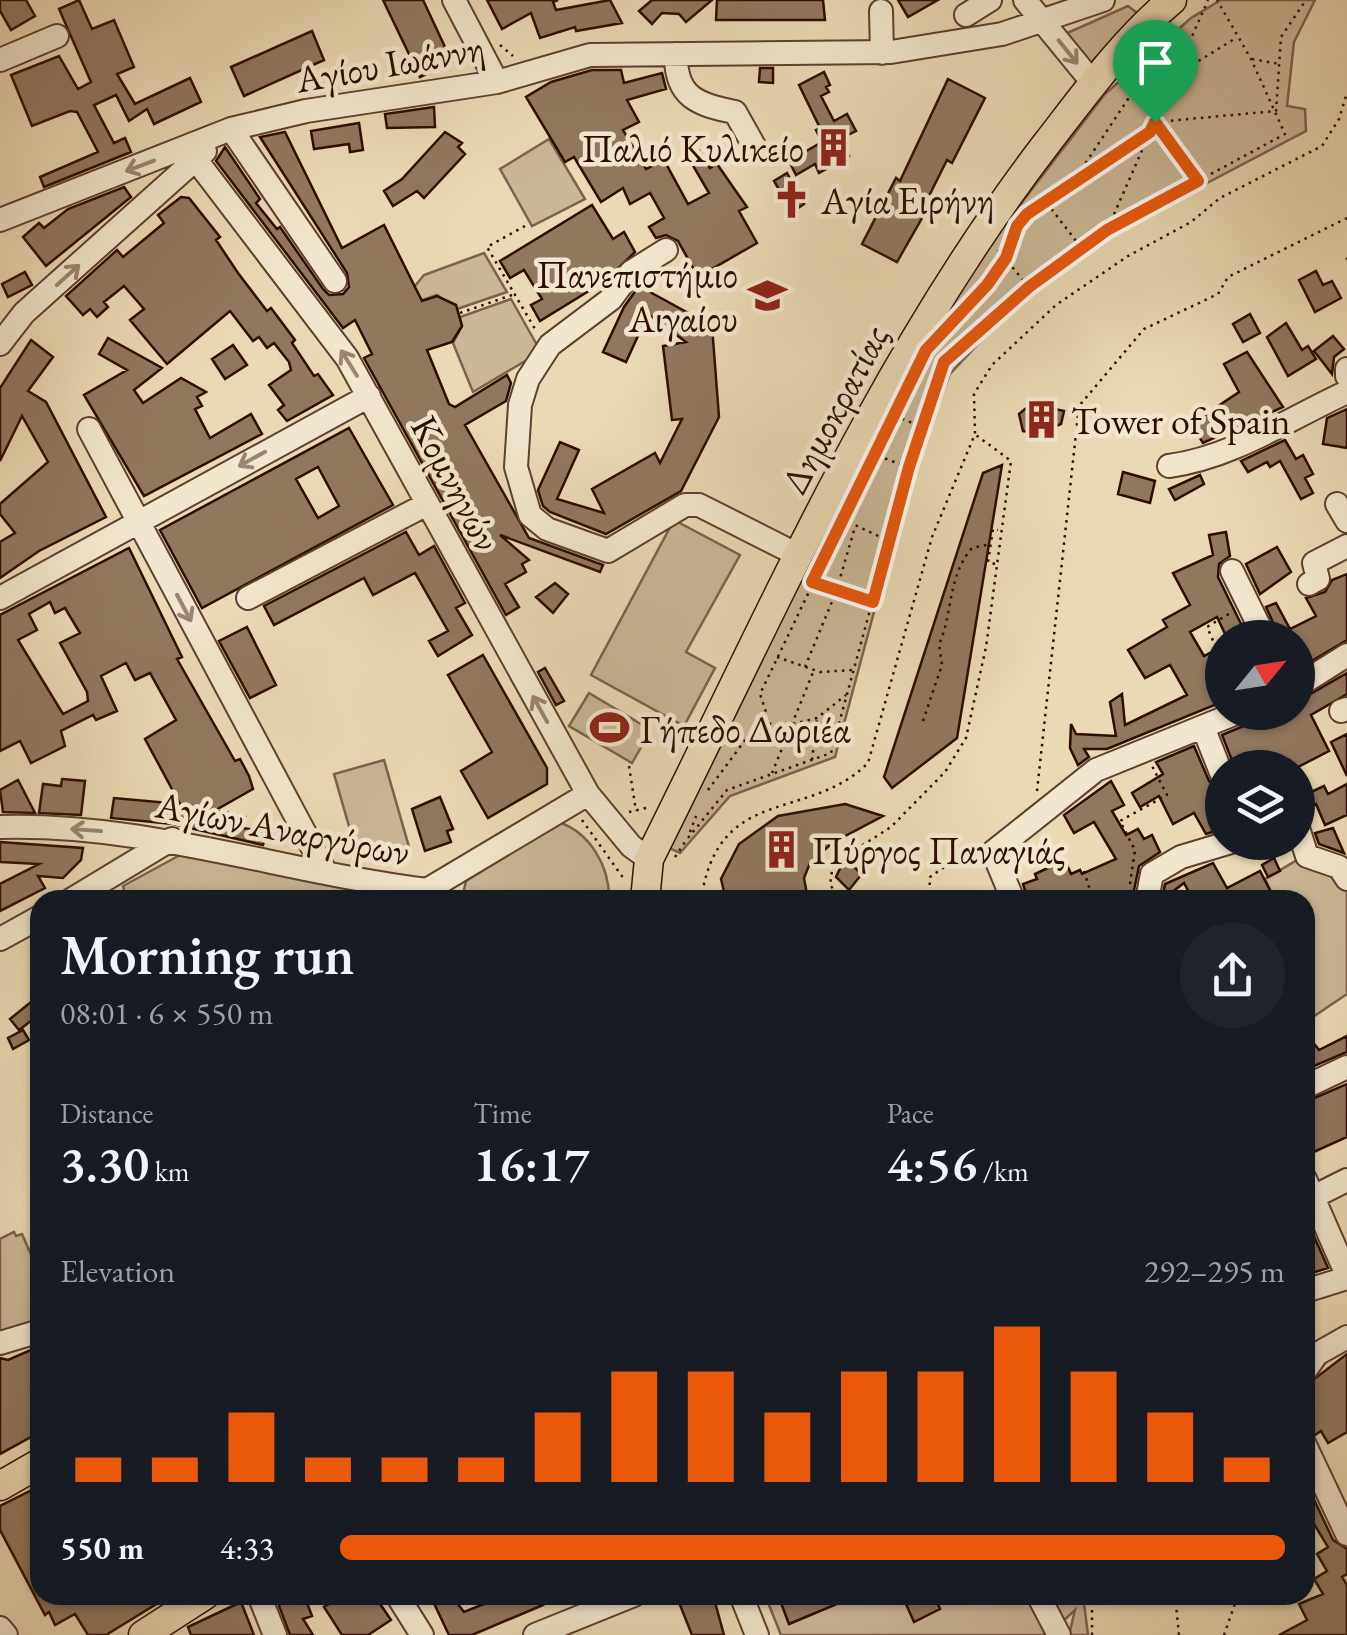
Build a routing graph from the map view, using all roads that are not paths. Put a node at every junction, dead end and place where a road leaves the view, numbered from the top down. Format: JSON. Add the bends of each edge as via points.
{"nodes":[{"id":1,"x":454,"y":0,"type":"edge"},
{"id":2,"x":990,"y":0,"type":"edge"},
{"id":3,"x":1026,"y":0,"type":"edge"},
{"id":4,"x":1103,"y":0,"type":"edge"},
{"id":5,"x":1172,"y":0,"type":"edge"},
{"id":6,"x":881,"y":12,"type":"dead end"},
{"id":7,"x":966,"y":15,"type":"dead end"},
{"id":8,"x":1043,"y":22,"type":"junction"},
{"id":9,"x":57,"y":36,"type":"dead end"},
{"id":10,"x":882,"y":52,"type":"junction"},
{"id":11,"x":676,"y":54,"type":"junction"},
{"id":12,"x":0,"y":60,"type":"edge"},
{"id":13,"x":497,"y":82,"type":"junction"},
{"id":14,"x":1094,"y":83,"type":"junction"},
{"id":15,"x":230,"y":130,"type":"junction"},
{"id":16,"x":757,"y":151,"type":"dead end"},
{"id":17,"x":192,"y":154,"type":"junction"},
{"id":18,"x":0,"y":220,"type":"edge"},
{"id":19,"x":666,"y":250,"type":"dead end"},
{"id":20,"x":334,"y":281,"type":"dead end"},
{"id":21,"x":0,"y":344,"type":"edge"},
{"id":22,"x":1347,"y":392,"type":"edge"},
{"id":23,"x":368,"y":396,"type":"junction"},
{"id":24,"x":89,"y":428,"type":"dead end"},
{"id":25,"x":1169,"y":466,"type":"dead end"},
{"id":26,"x":427,"y":504,"type":"junction"},
{"id":27,"x":138,"y":522,"type":"junction"},
{"id":28,"x":1347,"y":546,"type":"edge"},
{"id":29,"x":800,"y":556,"type":"junction"},
{"id":30,"x":1232,"y":570,"type":"dead end"},
{"id":31,"x":1309,"y":584,"type":"dead end"},
{"id":32,"x":0,"y":598,"type":"edge"},
{"id":33,"x":248,"y":598,"type":"dead end"},
{"id":34,"x":1256,"y":620,"type":"edge"},
{"id":35,"x":1347,"y":655,"type":"edge"},
{"id":36,"x":1315,"y":675,"type":"edge"},
{"id":37,"x":1203,"y":727,"type":"joint"},
{"id":38,"x":1212,"y":750,"type":"edge"},
{"id":39,"x":579,"y":800,"type":"junction"},
{"id":40,"x":0,"y":828,"type":"edge"},
{"id":41,"x":169,"y":842,"type":"junction"},
{"id":42,"x":1205,"y":850,"type":"edge"},
{"id":43,"x":1315,"y":859,"type":"edge"},
{"id":44,"x":664,"y":860,"type":"junction"},
{"id":45,"x":324,"y":870,"type":"junction"},
{"id":46,"x":1347,"y":880,"type":"edge"},
{"id":47,"x":439,"y":884,"type":"junction"},
{"id":48,"x":88,"y":890,"type":"edge"},
{"id":49,"x":387,"y":890,"type":"edge"},
{"id":50,"x":427,"y":890,"type":"edge"},
{"id":51,"x":447,"y":890,"type":"edge"},
{"id":52,"x":650,"y":890,"type":"edge"},
{"id":53,"x":1009,"y":890,"type":"edge"},
{"id":54,"x":1140,"y":890,"type":"edge"},
{"id":55,"x":30,"y":922,"type":"edge"},
{"id":56,"x":0,"y":938,"type":"edge"},
{"id":57,"x":1347,"y":1067,"type":"edge"},
{"id":58,"x":1315,"y":1082,"type":"edge"},
{"id":59,"x":1347,"y":1180,"type":"edge"},
{"id":60,"x":1315,"y":1187,"type":"edge"},
{"id":61,"x":1315,"y":1200,"type":"edge"},
{"id":62,"x":1347,"y":1276,"type":"edge"},
{"id":63,"x":1315,"y":1287,"type":"edge"},
{"id":64,"x":30,"y":1334,"type":"edge"},
{"id":65,"x":1347,"y":1336,"type":"edge"},
{"id":66,"x":0,"y":1343,"type":"edge"},
{"id":67,"x":1315,"y":1357,"type":"edge"},
{"id":68,"x":30,"y":1470,"type":"edge"},
{"id":69,"x":1315,"y":1472,"type":"edge"},
{"id":70,"x":0,"y":1486,"type":"edge"},
{"id":71,"x":1347,"y":1534,"type":"edge"},
{"id":72,"x":190,"y":1605,"type":"edge"},
{"id":73,"x":263,"y":1605,"type":"edge"},
{"id":74,"x":402,"y":1605,"type":"edge"},
{"id":75,"x":609,"y":1605,"type":"edge"},
{"id":76,"x":745,"y":1605,"type":"edge"},
{"id":77,"x":1043,"y":1605,"type":"edge"},
{"id":78,"x":0,"y":1628,"type":"edge"},
{"id":79,"x":6,"y":1635,"type":"edge"},
{"id":80,"x":144,"y":1635,"type":"edge"},
{"id":81,"x":274,"y":1635,"type":"edge"},
{"id":82,"x":422,"y":1635,"type":"edge"},
{"id":83,"x":535,"y":1635,"type":"edge"},
{"id":84,"x":757,"y":1635,"type":"edge"},
{"id":85,"x":1058,"y":1635,"type":"edge"}],
"edges":[{"from":1,"to":13,"type":"street"},
{"from":2,"to":7,"type":"street"},
{"from":3,"to":8,"type":"street"},
{"from":4,"to":8,"type":"street","name":"Αγίου Ιωάννη"},
{"from":5,"to":14,"type":"main road","name":"Δημοκρατίας"},
{"from":6,"to":10,"type":"street"},
{"from":8,"to":10,"type":"street","name":"Αγίου Ιωάννη"},
{"from":8,"to":14,"type":"street","one_way":true},
{"from":9,"to":12,"type":"street"},
{"from":10,"to":11,"type":"street","name":"Αγίου Ιωάννη"},
{"from":11,"to":13,"type":"street","name":"Αγίου Ιωάννη","via":[[590,55]]},
{"from":11,"to":16,"type":"street","via":[[686,92],[699,105],[735,112]]},
{"from":13,"to":15,"type":"street","name":"Αγίου Ιωάννη","via":[[306,111]]},
{"from":14,"to":29,"type":"main road","name":"Δημοκρατίας","via":[[997,208],[915,335]]},
{"from":15,"to":17,"type":"street"},
{"from":15,"to":20,"type":"street"},
{"from":17,"to":18,"type":"street","one_way":true},
{"from":21,"to":17,"type":"street","one_way":true,"via":[[24,313]]},
{"from":23,"to":17,"type":"street","name":"Κομνηνών","one_way":true,"via":[[347,358]]},
{"from":19,"to":29,"type":"street","via":[[630,272],[611,299],[550,345],[528,379],[514,441],[519,488],[538,524],[608,551],[685,505],[698,505]]},
{"from":22,"to":25,"type":"street","via":[[1204,461]]},
{"from":23,"to":26,"type":"street","name":"Κομνηνών"},
{"from":23,"to":27,"type":"street","one_way":true},
{"from":24,"to":27,"type":"street"},
{"from":26,"to":33,"type":"street"},
{"from":39,"to":26,"type":"street","name":"Κομνηνών","one_way":true},
{"from":27,"to":32,"type":"street"},
{"from":27,"to":45,"type":"street","one_way":true},
{"from":28,"to":31,"type":"street","via":[[1314,563],[1318,579]]},
{"from":29,"to":44,"type":"main road","name":"Δημοκρατίας"},
{"from":30,"to":34,"type":"street"},
{"from":35,"to":36,"type":"street"},
{"from":37,"to":38,"type":"street"},
{"from":37,"to":53,"type":"street","via":[[1096,770],[993,852]]},
{"from":39,"to":44,"type":"street","name":"Κομνηνών","via":[[631,846]]},
{"from":39,"to":47,"type":"street","name":"Αγίων Αναργύρων"},
{"from":41,"to":40,"type":"street","name":"Αγίων Αναργύρων","one_way":true,"via":[[94,830]]},
{"from":41,"to":45,"type":"street","name":"Αγίων Αναργύρων"},
{"from":41,"to":48,"type":"street"},
{"from":42,"to":54,"type":"street","via":[[1152,874]]},
{"from":43,"to":46,"type":"street","via":[[1339,867]]},
{"from":44,"to":52,"type":"main road","name":"Δημοκρατίας"},
{"from":45,"to":49,"type":"street","name":"Αγίων Αναργύρων"},
{"from":47,"to":50,"type":"street","name":"Αγίων Αναργύρων"},
{"from":47,"to":51,"type":"street"},
{"from":55,"to":56,"type":"street"},
{"from":57,"to":58,"type":"street"},
{"from":59,"to":60,"type":"street"},
{"from":61,"to":62,"type":"street"},
{"from":62,"to":63,"type":"street"},
{"from":64,"to":66,"type":"street"},
{"from":65,"to":67,"type":"street"},
{"from":68,"to":70,"type":"main road"},
{"from":69,"to":71,"type":"street"},
{"from":72,"to":80,"type":"main road"},
{"from":73,"to":81,"type":"street"},
{"from":74,"to":82,"type":"street"},
{"from":75,"to":83,"type":"street"},
{"from":76,"to":84,"type":"street"},
{"from":77,"to":85,"type":"street"},
{"from":78,"to":79,"type":"street"}]}
